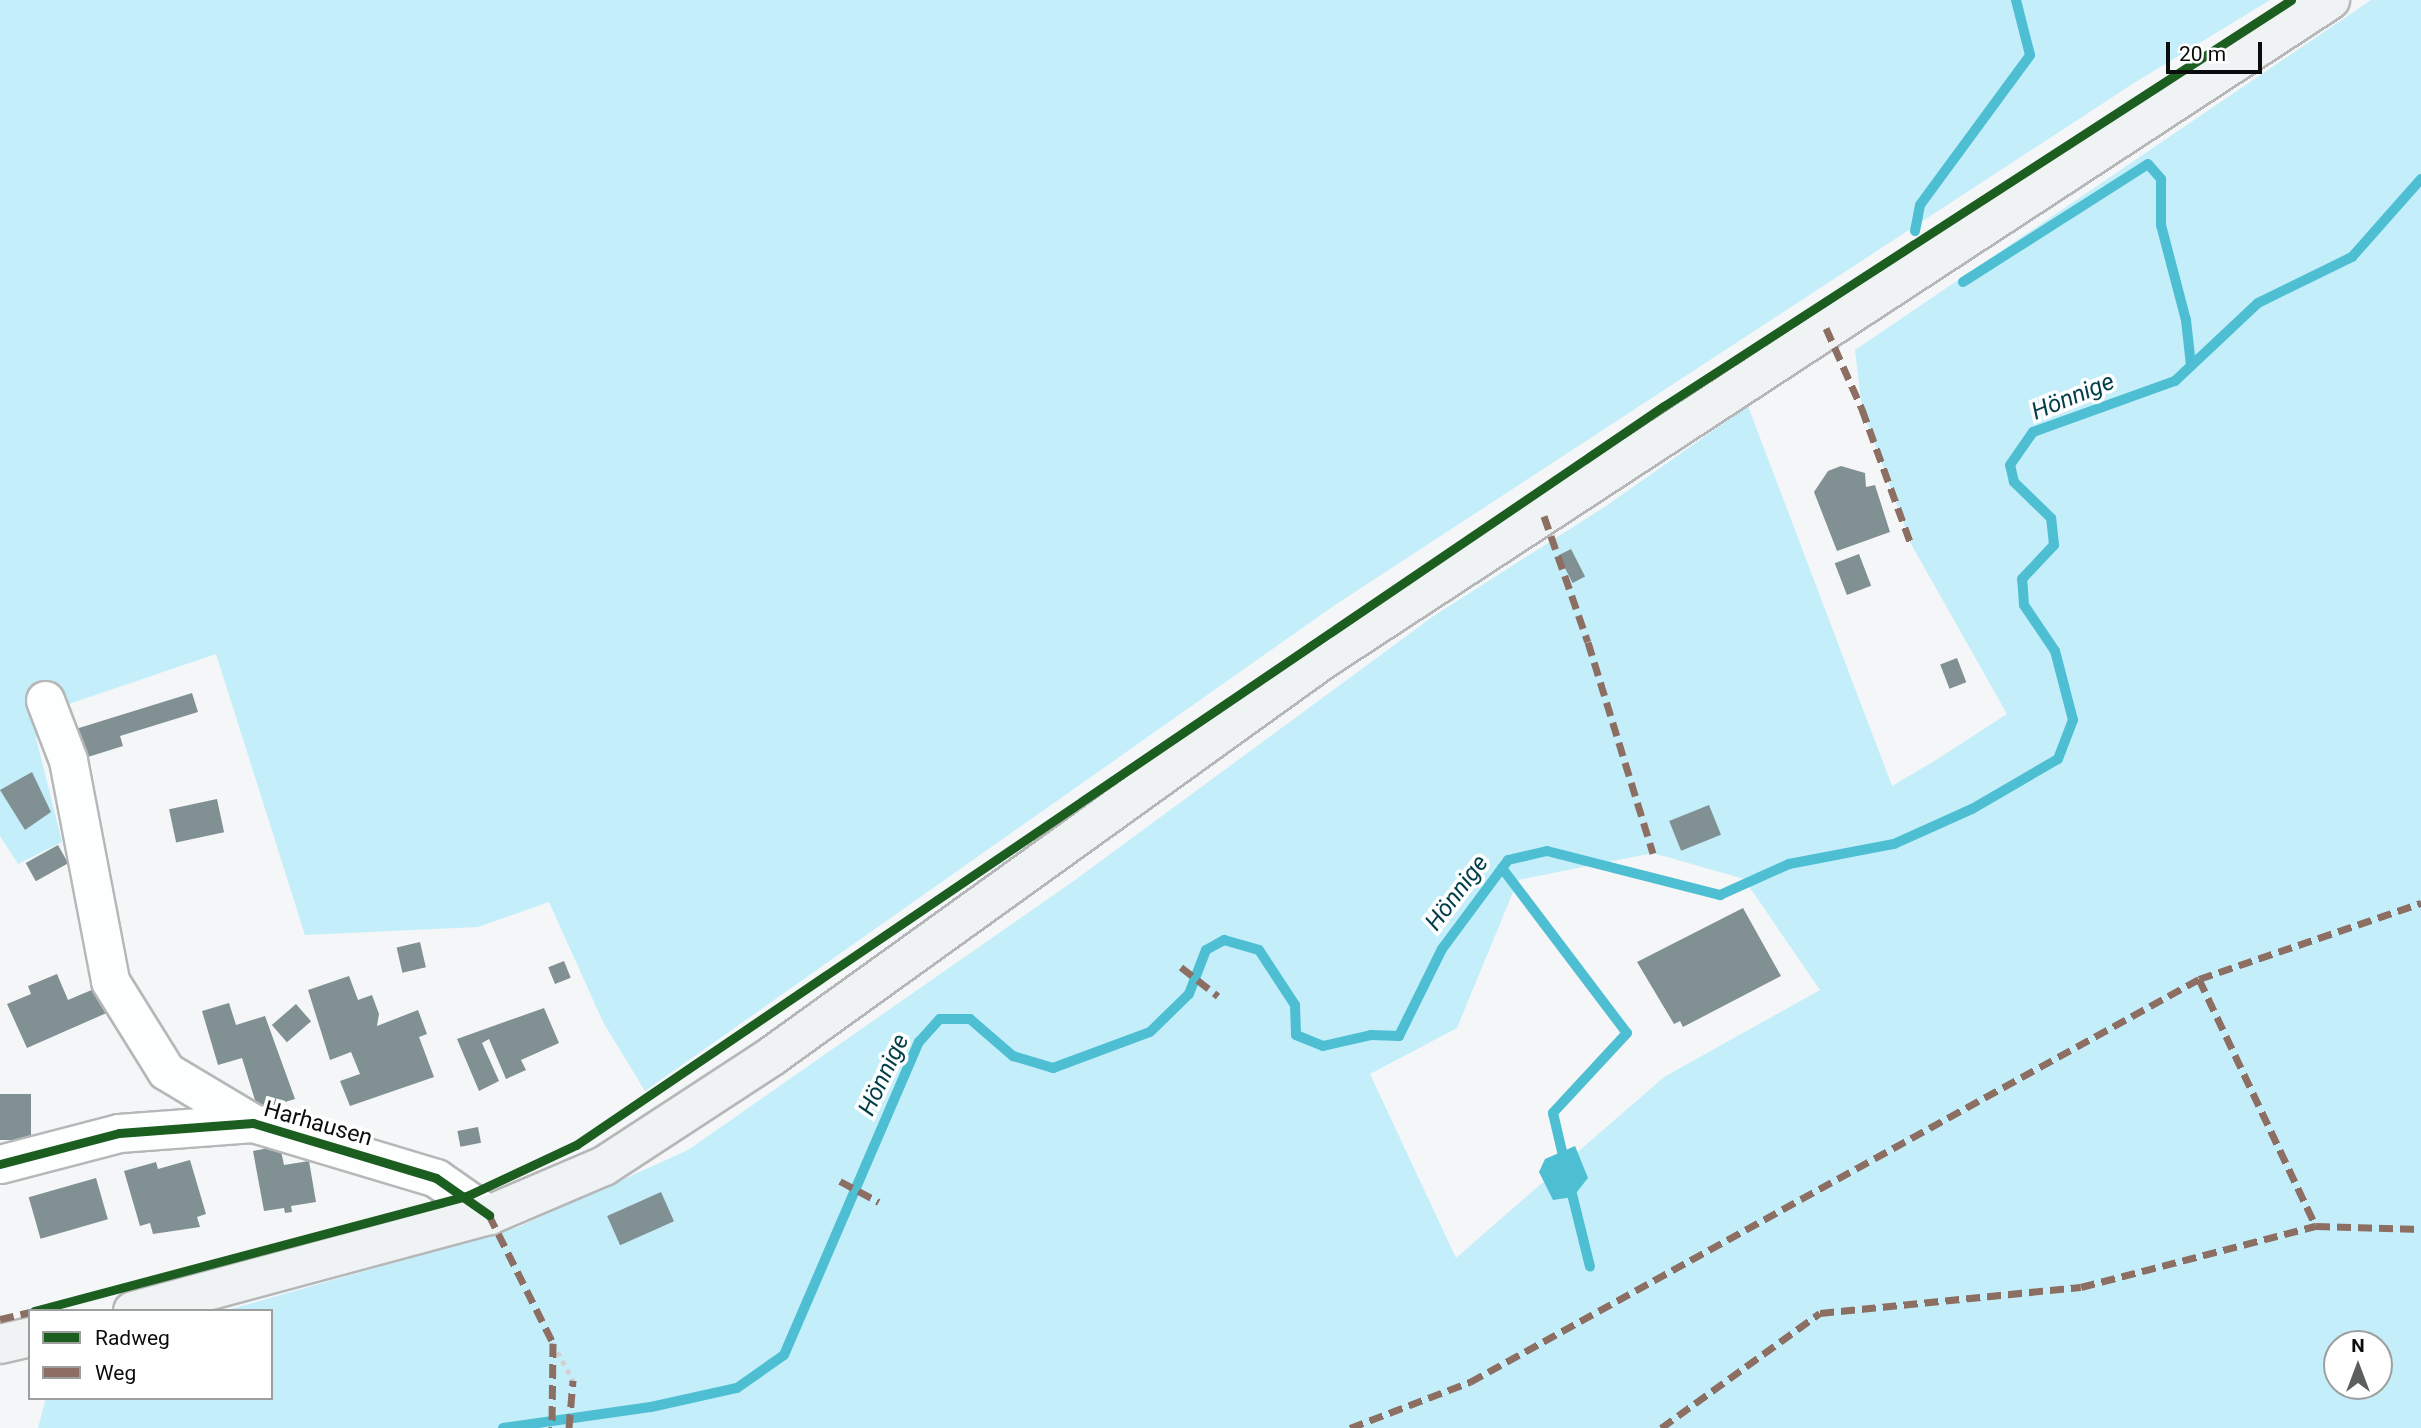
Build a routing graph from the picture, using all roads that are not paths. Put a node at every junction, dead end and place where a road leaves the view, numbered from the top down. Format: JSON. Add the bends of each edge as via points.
{"nodes":[{"id":1,"x":2330,"y":0,"type":"edge"},
{"id":2,"x":45,"y":700,"type":"dead end"},
{"id":3,"x":253,"y":1124,"type":"junction"},
{"id":4,"x":0,"y":1164,"type":"edge"},
{"id":5,"x":489,"y":1215,"type":"junction"},
{"id":6,"x":140,"y":1309,"type":"edge"},
{"id":7,"x":28,"y":1337,"type":"edge"},
{"id":8,"x":0,"y":1344,"type":"edge"}],
"edges":[{"from":1,"to":5,"type":"main road","via":[[1322,660],[674,1124],[604,1166]]},
{"from":2,"to":3,"type":"street","name":"Harhausen","via":[[68,760],[110,981],[166,1071]]},
{"from":3,"to":4,"type":"street","name":"Harhausen","via":[[119,1133]]},
{"from":3,"to":5,"type":"street","name":"Harhausen","via":[[436,1178]]},
{"from":5,"to":6,"type":"main road"},
{"from":7,"to":8,"type":"main road"}]}
